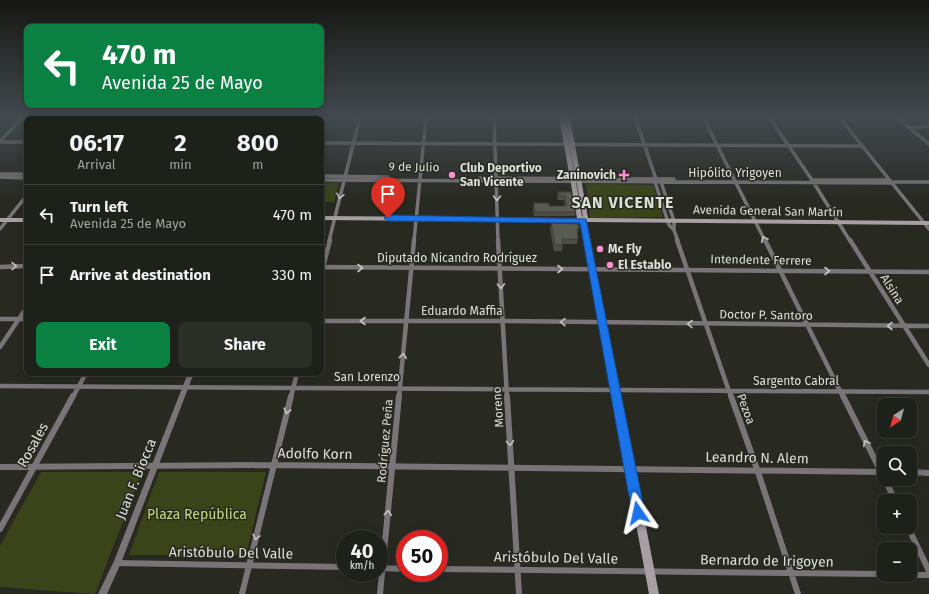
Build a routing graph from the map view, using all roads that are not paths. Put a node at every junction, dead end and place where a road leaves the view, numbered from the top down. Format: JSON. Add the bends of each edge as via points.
{"nodes":[{"id":1,"x":424,"y":144,"type":"edge"},
{"id":2,"x":495,"y":144,"type":"edge"},
{"id":3,"x":570,"y":144,"type":"edge"},
{"id":4,"x":353,"y":145,"type":"edge"},
{"id":5,"x":624,"y":145,"type":"edge"},
{"id":6,"x":645,"y":145,"type":"junction"},
{"id":7,"x":717,"y":145,"type":"junction"},
{"id":8,"x":788,"y":145,"type":"junction"},
{"id":9,"x":862,"y":146,"type":"joint"},
{"id":10,"x":0,"y":174,"type":"edge"},
{"id":11,"x":24,"y":174,"type":"edge"},
{"id":12,"x":324,"y":176,"type":"edge"},
{"id":13,"x":0,"y":177,"type":"edge"},
{"id":14,"x":24,"y":178,"type":"edge"},
{"id":15,"x":344,"y":178,"type":"junction"},
{"id":16,"x":420,"y":179,"type":"junction"},
{"id":17,"x":324,"y":180,"type":"edge"},
{"id":18,"x":497,"y":180,"type":"junction"},
{"id":19,"x":576,"y":180,"type":"junction"},
{"id":20,"x":656,"y":180,"type":"junction"},
{"id":21,"x":735,"y":181,"type":"junction"},
{"id":22,"x":661,"y":182,"type":"junction"},
{"id":23,"x":813,"y":182,"type":"junction"},
{"id":24,"x":890,"y":182,"type":"junction"},
{"id":25,"x":929,"y":182,"type":"edge"},
{"id":26,"x":24,"y":199,"type":"edge"},
{"id":27,"x":0,"y":215,"type":"edge"},
{"id":28,"x":24,"y":216,"type":"edge"},
{"id":29,"x":9,"y":218,"type":"junction"},
{"id":30,"x":324,"y":218,"type":"edge"},
{"id":31,"x":0,"y":220,"type":"edge"},
{"id":32,"x":24,"y":220,"type":"edge"},
{"id":33,"x":335,"y":220,"type":"junction"},
{"id":34,"x":416,"y":220,"type":"junction"},
{"id":35,"x":497,"y":221,"type":"junction"},
{"id":36,"x":324,"y":222,"type":"edge"},
{"id":37,"x":584,"y":222,"type":"junction"},
{"id":38,"x":672,"y":224,"type":"junction"},
{"id":39,"x":756,"y":224,"type":"junction"},
{"id":40,"x":841,"y":225,"type":"junction"},
{"id":41,"x":928,"y":226,"type":"edge"},
{"id":42,"x":0,"y":229,"type":"edge"},
{"id":43,"x":324,"y":261,"type":"edge"},
{"id":44,"x":24,"y":266,"type":"edge"},
{"id":45,"x":0,"y":267,"type":"edge"},
{"id":46,"x":324,"y":268,"type":"edge"},
{"id":47,"x":413,"y":268,"type":"junction"},
{"id":48,"x":500,"y":268,"type":"junction"},
{"id":49,"x":592,"y":269,"type":"junction"},
{"id":50,"x":687,"y":270,"type":"junction"},
{"id":51,"x":780,"y":271,"type":"junction"},
{"id":52,"x":870,"y":271,"type":"junction"},
{"id":53,"x":929,"y":272,"type":"edge"},
{"id":54,"x":24,"y":312,"type":"edge"},
{"id":55,"x":0,"y":319,"type":"edge"},
{"id":56,"x":19,"y":319,"type":"junction"},
{"id":57,"x":24,"y":319,"type":"edge"},
{"id":58,"x":324,"y":321,"type":"edge"},
{"id":59,"x":503,"y":321,"type":"junction"},
{"id":60,"x":407,"y":322,"type":"junction"},
{"id":61,"x":602,"y":323,"type":"junction"},
{"id":62,"x":705,"y":324,"type":"junction"},
{"id":63,"x":807,"y":325,"type":"junction"},
{"id":64,"x":904,"y":326,"type":"junction"},
{"id":65,"x":929,"y":326,"type":"edge"},
{"id":66,"x":0,"y":347,"type":"edge"},
{"id":67,"x":929,"y":364,"type":"edge"},
{"id":68,"x":84,"y":376,"type":"edge"},
{"id":69,"x":190,"y":376,"type":"edge"},
{"id":70,"x":296,"y":376,"type":"edge"},
{"id":71,"x":0,"y":386,"type":"edge"},
{"id":72,"x":79,"y":386,"type":"junction"},
{"id":73,"x":186,"y":387,"type":"junction"},
{"id":74,"x":294,"y":387,"type":"junction"},
{"id":75,"x":400,"y":388,"type":"junction"},
{"id":76,"x":506,"y":389,"type":"junction"},
{"id":77,"x":614,"y":389,"type":"junction"},
{"id":78,"x":729,"y":390,"type":"junction"},
{"id":79,"x":840,"y":391,"type":"junction"},
{"id":80,"x":929,"y":392,"type":"edge"},
{"id":81,"x":877,"y":463,"type":"edge"},
{"id":82,"x":273,"y":465,"type":"junction"},
{"id":83,"x":156,"y":466,"type":"junction"},
{"id":84,"x":0,"y":467,"type":"edge"},
{"id":85,"x":35,"y":467,"type":"junction"},
{"id":86,"x":393,"y":467,"type":"junction"},
{"id":87,"x":512,"y":469,"type":"junction"},
{"id":88,"x":630,"y":469,"type":"junction"},
{"id":89,"x":757,"y":469,"type":"junction"},
{"id":90,"x":917,"y":472,"type":"edge"},
{"id":91,"x":929,"y":473,"type":"edge"},
{"id":92,"x":877,"y":475,"type":"edge"},
{"id":93,"x":0,"y":529,"type":"edge"},
{"id":94,"x":386,"y":530,"type":"edge"},
{"id":95,"x":911,"y":534,"type":"edge"},
{"id":96,"x":116,"y":563,"type":"junction"},
{"id":97,"x":249,"y":564,"type":"junction"},
{"id":98,"x":336,"y":567,"type":"edge"},
{"id":99,"x":448,"y":569,"type":"edge"},
{"id":100,"x":518,"y":570,"type":"junction"},
{"id":101,"x":650,"y":571,"type":"junction"},
{"id":102,"x":929,"y":571,"type":"edge"},
{"id":103,"x":791,"y":573,"type":"junction"},
{"id":104,"x":877,"y":574,"type":"edge"},
{"id":105,"x":917,"y":575,"type":"edge"},
{"id":106,"x":929,"y":575,"type":"edge"},
{"id":107,"x":380,"y":582,"type":"edge"},
{"id":108,"x":102,"y":594,"type":"edge"},
{"id":109,"x":242,"y":594,"type":"edge"},
{"id":110,"x":380,"y":594,"type":"edge"},
{"id":111,"x":518,"y":594,"type":"edge"},
{"id":112,"x":654,"y":594,"type":"edge"},
{"id":113,"x":798,"y":594,"type":"edge"}],
"edges":[{"from":1,"to":16,"type":"street","name":"Rodríguez Peña"},
{"from":2,"to":18,"type":"street","name":"Moreno"},
{"from":3,"to":19,"type":"main road"},
{"from":4,"to":15,"type":"street"},
{"from":5,"to":6,"type":"street"},
{"from":6,"to":7,"type":"street"},
{"from":6,"to":20,"type":"street"},
{"from":7,"to":8,"type":"street"},
{"from":7,"to":21,"type":"street"},
{"from":8,"to":9,"type":"street"},
{"from":8,"to":23,"type":"street","name":"Alsina"},
{"from":9,"to":24,"type":"street"},
{"from":10,"to":11,"type":"street"},
{"from":12,"to":15,"type":"street","name":"9 de Julio"},
{"from":13,"to":14,"type":"street"},
{"from":15,"to":16,"type":"street","name":"9 de Julio"},
{"from":15,"to":17,"type":"street","name":"9 de Julio"},
{"from":15,"to":33,"type":"street","one_way":true},
{"from":16,"to":18,"type":"street","name":"9 de Julio"},
{"from":16,"to":34,"type":"street","name":"Rodríguez Peña"},
{"from":18,"to":19,"type":"street","name":"9 de Julio"},
{"from":18,"to":35,"type":"street","name":"Moreno","one_way":true},
{"from":19,"to":20,"type":"street","name":"Hipólito Yrigoyen"},
{"from":19,"to":37,"type":"main road","via":[[580,217]]},
{"from":20,"to":21,"type":"street","name":"Hipólito Yrigoyen"},
{"from":20,"to":22,"type":"street"},
{"from":20,"to":38,"type":"street"},
{"from":21,"to":22,"type":"street","name":"Hipólito Yrigoyen"},
{"from":21,"to":23,"type":"street","name":"Hipólito Yrigoyen"},
{"from":21,"to":39,"type":"street"},
{"from":22,"to":38,"type":"street"},
{"from":23,"to":24,"type":"street","name":"Hipólito Yrigoyen"},
{"from":23,"to":40,"type":"street","name":"Alsina"},
{"from":24,"to":25,"type":"street","name":"Hipólito Yrigoyen"},
{"from":24,"to":41,"type":"street"},
{"from":26,"to":29,"type":"street"},
{"from":27,"to":29,"type":"main road"},
{"from":28,"to":29,"type":"main road"},
{"from":29,"to":31,"type":"main road"},
{"from":29,"to":32,"type":"main road"},
{"from":29,"to":42,"type":"street"},
{"from":30,"to":33,"type":"main road"},
{"from":33,"to":34,"type":"main road","name":"Avenida General San Martín"},
{"from":33,"to":36,"type":"main road"},
{"from":33,"to":43,"type":"street"},
{"from":34,"to":35,"type":"main road","name":"Avenida General San Martín"},
{"from":34,"to":47,"type":"street","name":"Rodríguez Peña"},
{"from":35,"to":37,"type":"main road","name":"Avenida General San Martín"},
{"from":35,"to":48,"type":"street","name":"Moreno"},
{"from":37,"to":38,"type":"main road","name":"Avenida General San Martín"},
{"from":37,"to":49,"type":"main road"},
{"from":38,"to":39,"type":"main road","name":"Avenida General San Martín"},
{"from":38,"to":50,"type":"street","name":"Pezoa"},
{"from":39,"to":40,"type":"main road","name":"Avenida General San Martín"},
{"from":51,"to":39,"type":"street","one_way":true},
{"from":40,"to":41,"type":"main road","name":"Avenida General San Martín"},
{"from":40,"to":52,"type":"street","name":"Alsina"},
{"from":45,"to":44,"type":"street","one_way":true},
{"from":46,"to":47,"type":"street","name":"Diputado Nicandro Rodríguez","one_way":true},
{"from":47,"to":48,"type":"street","name":"Diputado Nicandro Rodríguez"},
{"from":47,"to":60,"type":"street","name":"Rodríguez Peña"},
{"from":48,"to":49,"type":"street","name":"Diputado Nicandro Rodríguez","one_way":true},
{"from":48,"to":59,"type":"street","name":"Moreno","one_way":true},
{"from":49,"to":50,"type":"street","name":"Intendente Ferrere"},
{"from":49,"to":61,"type":"main road"},
{"from":50,"to":51,"type":"street","name":"Intendente Ferrere"},
{"from":50,"to":62,"type":"street","name":"Pezoa"},
{"from":51,"to":52,"type":"street","name":"Intendente Ferrere","one_way":true},
{"from":51,"to":63,"type":"street"},
{"from":52,"to":53,"type":"street","name":"Intendente Ferrere"},
{"from":52,"to":64,"type":"street","name":"Alsina"},
{"from":54,"to":56,"type":"street"},
{"from":55,"to":56,"type":"street"},
{"from":56,"to":57,"type":"street"},
{"from":56,"to":66,"type":"street"},
{"from":60,"to":58,"type":"street","name":"Eduardo Maffia","one_way":true},
{"from":59,"to":60,"type":"street","name":"Eduardo Maffia"},
{"from":61,"to":59,"type":"street","name":"Eduardo Maffia","one_way":true},
{"from":59,"to":76,"type":"street","name":"Moreno"},
{"from":75,"to":60,"type":"street","name":"Rodríguez Peña","one_way":true},
{"from":62,"to":61,"type":"street","name":"Doctor P. Santoro","one_way":true},
{"from":61,"to":77,"type":"main road"},
{"from":62,"to":63,"type":"street","name":"Doctor P. Santoro"},
{"from":62,"to":78,"type":"street","name":"Pezoa"},
{"from":64,"to":63,"type":"street","name":"Doctor P. Santoro","one_way":true},
{"from":63,"to":79,"type":"street"},
{"from":64,"to":65,"type":"street","name":"Doctor P. Santoro"},
{"from":64,"to":67,"type":"street","name":"Alsina"},
{"from":68,"to":72,"type":"street","name":"Rosales"},
{"from":69,"to":73,"type":"street","name":"Juan F. Biocca"},
{"from":70,"to":74,"type":"street"},
{"from":71,"to":72,"type":"street","name":"San Lorenzo"},
{"from":72,"to":73,"type":"street","name":"San Lorenzo"},
{"from":72,"to":85,"type":"street","name":"Rosales"},
{"from":73,"to":74,"type":"street","name":"San Lorenzo"},
{"from":73,"to":83,"type":"street","name":"Juan F. Biocca"},
{"from":74,"to":75,"type":"street","name":"San Lorenzo"},
{"from":74,"to":82,"type":"street","one_way":true},
{"from":75,"to":76,"type":"street","name":"San Lorenzo"},
{"from":75,"to":86,"type":"street","name":"Rodríguez Peña"},
{"from":76,"to":77,"type":"street","name":"San Lorenzo"},
{"from":76,"to":87,"type":"street","name":"Moreno","one_way":true},
{"from":77,"to":78,"type":"street","name":"Sargento Cabral"},
{"from":77,"to":88,"type":"main road"},
{"from":78,"to":79,"type":"street","name":"Sargento Cabral"},
{"from":78,"to":89,"type":"street","name":"Pezoa"},
{"from":79,"to":80,"type":"street","name":"Sargento Cabral"},
{"from":81,"to":79,"type":"street","one_way":true},
{"from":82,"to":83,"type":"street","name":"Adolfo Korn"},
{"from":82,"to":86,"type":"street","name":"Adolfo Korn"},
{"from":82,"to":97,"type":"street","one_way":true},
{"from":83,"to":85,"type":"street","name":"Adolfo Korn"},
{"from":83,"to":96,"type":"street","name":"Juan F. Biocca"},
{"from":84,"to":85,"type":"street","name":"Adolfo Korn"},
{"from":85,"to":93,"type":"street","name":"Rosales"},
{"from":86,"to":87,"type":"street","name":"Adolfo Korn"},
{"from":94,"to":86,"type":"street","name":"Rodríguez Peña","one_way":true},
{"from":87,"to":88,"type":"street","name":"Adolfo Korn"},
{"from":87,"to":100,"type":"street","name":"Moreno"},
{"from":88,"to":89,"type":"street","name":"Leandro N. Alem"},
{"from":88,"to":101,"type":"main road"},
{"from":89,"to":92,"type":"street","name":"Leandro N. Alem"},
{"from":89,"to":103,"type":"street","name":"Pezoa"},
{"from":90,"to":91,"type":"street"},
{"from":95,"to":102,"type":"street"},
{"from":96,"to":97,"type":"street","name":"Aristóbulo Del Valle"},
{"from":96,"to":108,"type":"street","name":"Juan F. Biocca"},
{"from":97,"to":98,"type":"street","name":"Aristóbulo Del Valle"},
{"from":97,"to":109,"type":"street"},
{"from":99,"to":100,"type":"street","name":"Aristóbulo Del Valle"},
{"from":100,"to":101,"type":"street","name":"Aristóbulo Del Valle"},
{"from":100,"to":111,"type":"street","name":"Moreno"},
{"from":101,"to":103,"type":"street","name":"Bernardo de Irigoyen"},
{"from":101,"to":112,"type":"main road"},
{"from":103,"to":104,"type":"street","name":"Bernardo de Irigoyen"},
{"from":103,"to":113,"type":"street","name":"Pezoa"},
{"from":105,"to":106,"type":"street"},
{"from":107,"to":110,"type":"street","name":"Rodríguez Peña"}]}
